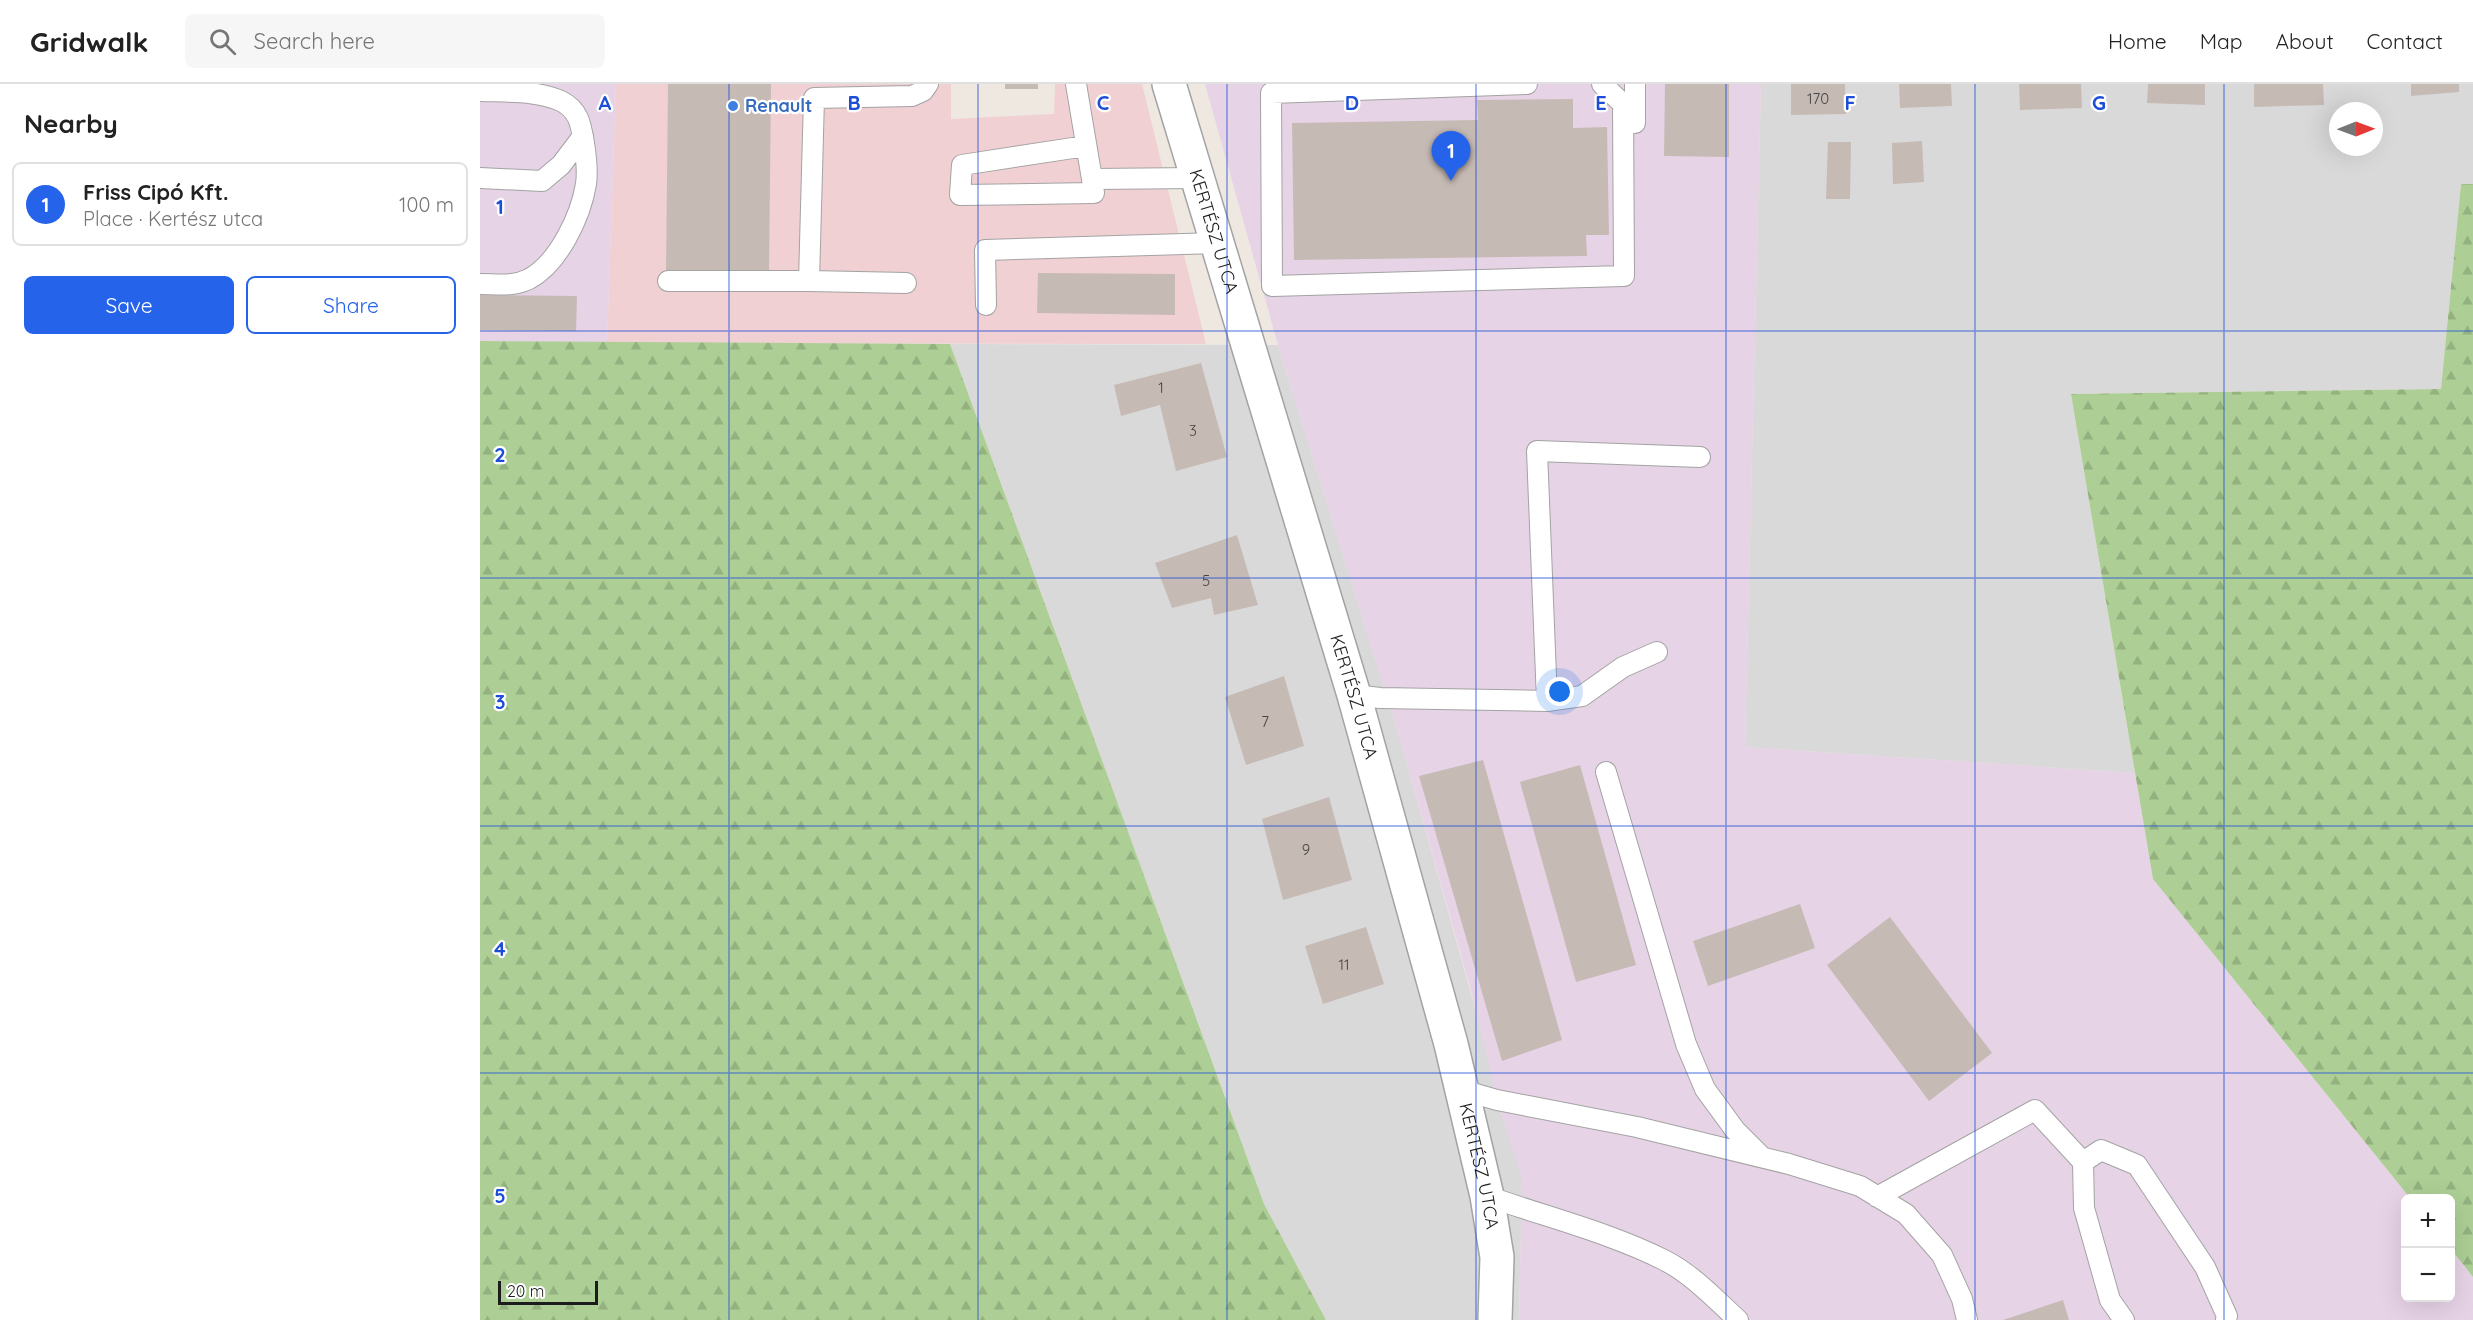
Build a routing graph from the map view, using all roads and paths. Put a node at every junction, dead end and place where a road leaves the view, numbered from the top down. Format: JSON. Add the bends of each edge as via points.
{"nodes":[{"id":1,"x":928,"y":84,"type":"edge"},
{"id":2,"x":1076,"y":84,"type":"edge"},
{"id":3,"x":1169,"y":84,"type":"edge"},
{"id":4,"x":1527,"y":84,"type":"edge"},
{"id":5,"x":1602,"y":84,"type":"edge"},
{"id":6,"x":1635,"y":84,"type":"edge"},
{"id":7,"x":480,"y":91,"type":"edge"},
{"id":8,"x":583,"y":136,"type":"junction"},
{"id":9,"x":1086,"y":146,"type":"junction"},
{"id":10,"x":480,"y":178,"type":"edge"},
{"id":11,"x":1197,"y":178,"type":"junction"},
{"id":12,"x":1092,"y":179,"type":"junction"},
{"id":13,"x":1636,"y":228,"type":"dead end"},
{"id":14,"x":1217,"y":243,"type":"junction"},
{"id":15,"x":809,"y":281,"type":"junction"},
{"id":16,"x":668,"y":282,"type":"dead end"},
{"id":17,"x":906,"y":283,"type":"dead end"},
{"id":18,"x":480,"y":284,"type":"edge"},
{"id":19,"x":986,"y":305,"type":"dead end"},
{"id":20,"x":1700,"y":457,"type":"dead end"},
{"id":21,"x":1657,"y":652,"type":"dead end"},
{"id":22,"x":1354,"y":695,"type":"junction"},
{"id":23,"x":1547,"y":701,"type":"junction"},
{"id":24,"x":1606,"y":772,"type":"dead end"},
{"id":25,"x":1462,"y":1090,"type":"junction"},
{"id":26,"x":1762,"y":1157,"type":"junction"},
{"id":27,"x":2083,"y":1162,"type":"junction"},
{"id":28,"x":1487,"y":1196,"type":"junction"},
{"id":29,"x":1877,"y":1197,"type":"junction"},
{"id":30,"x":1496,"y":1320,"type":"edge"},
{"id":31,"x":1738,"y":1320,"type":"edge"},
{"id":32,"x":1967,"y":1320,"type":"edge"},
{"id":33,"x":2124,"y":1320,"type":"edge"},
{"id":34,"x":2226,"y":1320,"type":"edge"}],
"edges":[{"from":1,"to":15,"type":"lane","via":[[923,92],[912,96],[814,98]]},
{"from":2,"to":9,"type":"lane"},
{"from":3,"to":11,"type":"street","name":"KERTÉSZ UTCA"},
{"from":4,"to":5,"type":"lane","via":[[1271,93],[1272,286],[1624,276],[1623,104]]},
{"from":6,"to":13,"type":"lane"},
{"from":7,"to":8,"type":"lane","via":[[532,93],[562,102],[581,121]]},
{"from":8,"to":10,"type":"lane","via":[[561,165],[542,181]]},
{"from":8,"to":18,"type":"lane","via":[[586,182],[576,220],[551,261],[529,279],[509,285]]},
{"from":9,"to":12,"type":"lane"},
{"from":9,"to":12,"type":"lane","via":[[962,165],[960,195],[1094,193]]},
{"from":11,"to":12,"type":"lane"},
{"from":11,"to":14,"type":"street","name":"KERTÉSZ UTCA"},
{"from":14,"to":19,"type":"lane","via":[[985,250]]},
{"from":14,"to":22,"type":"street","name":"KERTÉSZ UTCA"},
{"from":15,"to":16,"type":"lane"},
{"from":15,"to":17,"type":"lane"},
{"from":20,"to":23,"type":"lane","via":[[1537,451]]},
{"from":21,"to":23,"type":"lane","via":[[1623,667],[1582,696]]},
{"from":22,"to":23,"type":"lane"},
{"from":22,"to":25,"type":"street","name":"KERTÉSZ UTCA"},
{"from":24,"to":26,"type":"lane","via":[[1686,1044],[1705,1089],[1735,1130]]},
{"from":25,"to":26,"type":"lane"},
{"from":25,"to":28,"type":"street","name":"KERTÉSZ UTCA"},
{"from":26,"to":29,"type":"lane","via":[[1860,1186]]},
{"from":27,"to":29,"type":"lane","via":[[2035,1110]]},
{"from":27,"to":33,"type":"lane","via":[[2085,1208],[2110,1300]]},
{"from":27,"to":34,"type":"lane","via":[[2101,1150],[2137,1165],[2205,1267]]},
{"from":28,"to":30,"type":"street","name":"KERTÉSZ UTCA","via":[[1497,1257]]},
{"from":28,"to":31,"type":"lane","via":[[1606,1235],[1665,1260],[1698,1283]]},
{"from":29,"to":32,"type":"lane","via":[[1906,1214],[1942,1255]]}]}
